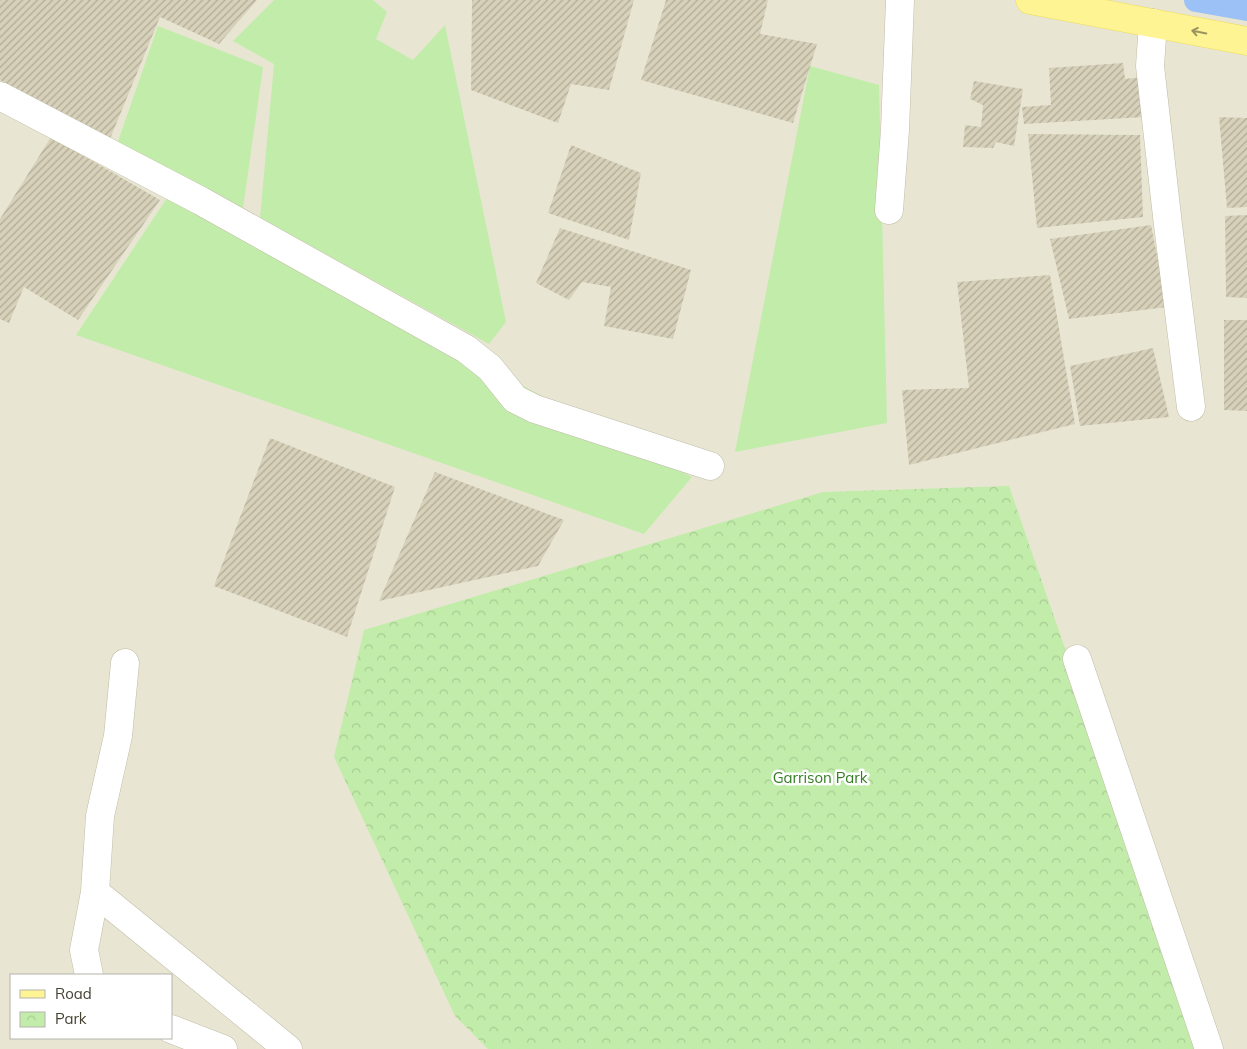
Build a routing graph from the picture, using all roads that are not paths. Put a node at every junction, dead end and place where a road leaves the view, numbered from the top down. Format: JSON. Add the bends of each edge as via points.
{"nodes":[{"id":1,"x":900,"y":0,"type":"edge"},
{"id":2,"x":1030,"y":0,"type":"edge"},
{"id":3,"x":1145,"y":16,"type":"edge"},
{"id":4,"x":1247,"y":40,"type":"edge"},
{"id":5,"x":0,"y":96,"type":"edge"},
{"id":6,"x":889,"y":210,"type":"dead end"},
{"id":7,"x":1191,"y":407,"type":"dead end"},
{"id":8,"x":710,"y":466,"type":"dead end"},
{"id":9,"x":1077,"y":659,"type":"dead end"},
{"id":10,"x":125,"y":663,"type":"dead end"},
{"id":11,"x":95,"y":892,"type":"junction"},
{"id":12,"x":89,"y":974,"type":"edge"},
{"id":13,"x":172,"y":1029,"type":"edge"},
{"id":14,"x":224,"y":1049,"type":"edge"},
{"id":15,"x":288,"y":1049,"type":"edge"},
{"id":16,"x":1209,"y":1049,"type":"edge"}],
"edges":[{"from":1,"to":6,"type":"street"},
{"from":2,"to":3,"type":"main road"},
{"from":4,"to":3,"type":"main road","one_way":true},
{"from":3,"to":7,"type":"street"},
{"from":5,"to":8,"type":"street","via":[[201,201],[466,349],[490,368],[515,399],[535,409]]},
{"from":9,"to":16,"type":"street"},
{"from":10,"to":11,"type":"street","via":[[118,736],[100,816]]},
{"from":11,"to":12,"type":"street","via":[[84,950]]},
{"from":11,"to":15,"type":"street"},
{"from":13,"to":14,"type":"street"}]}
